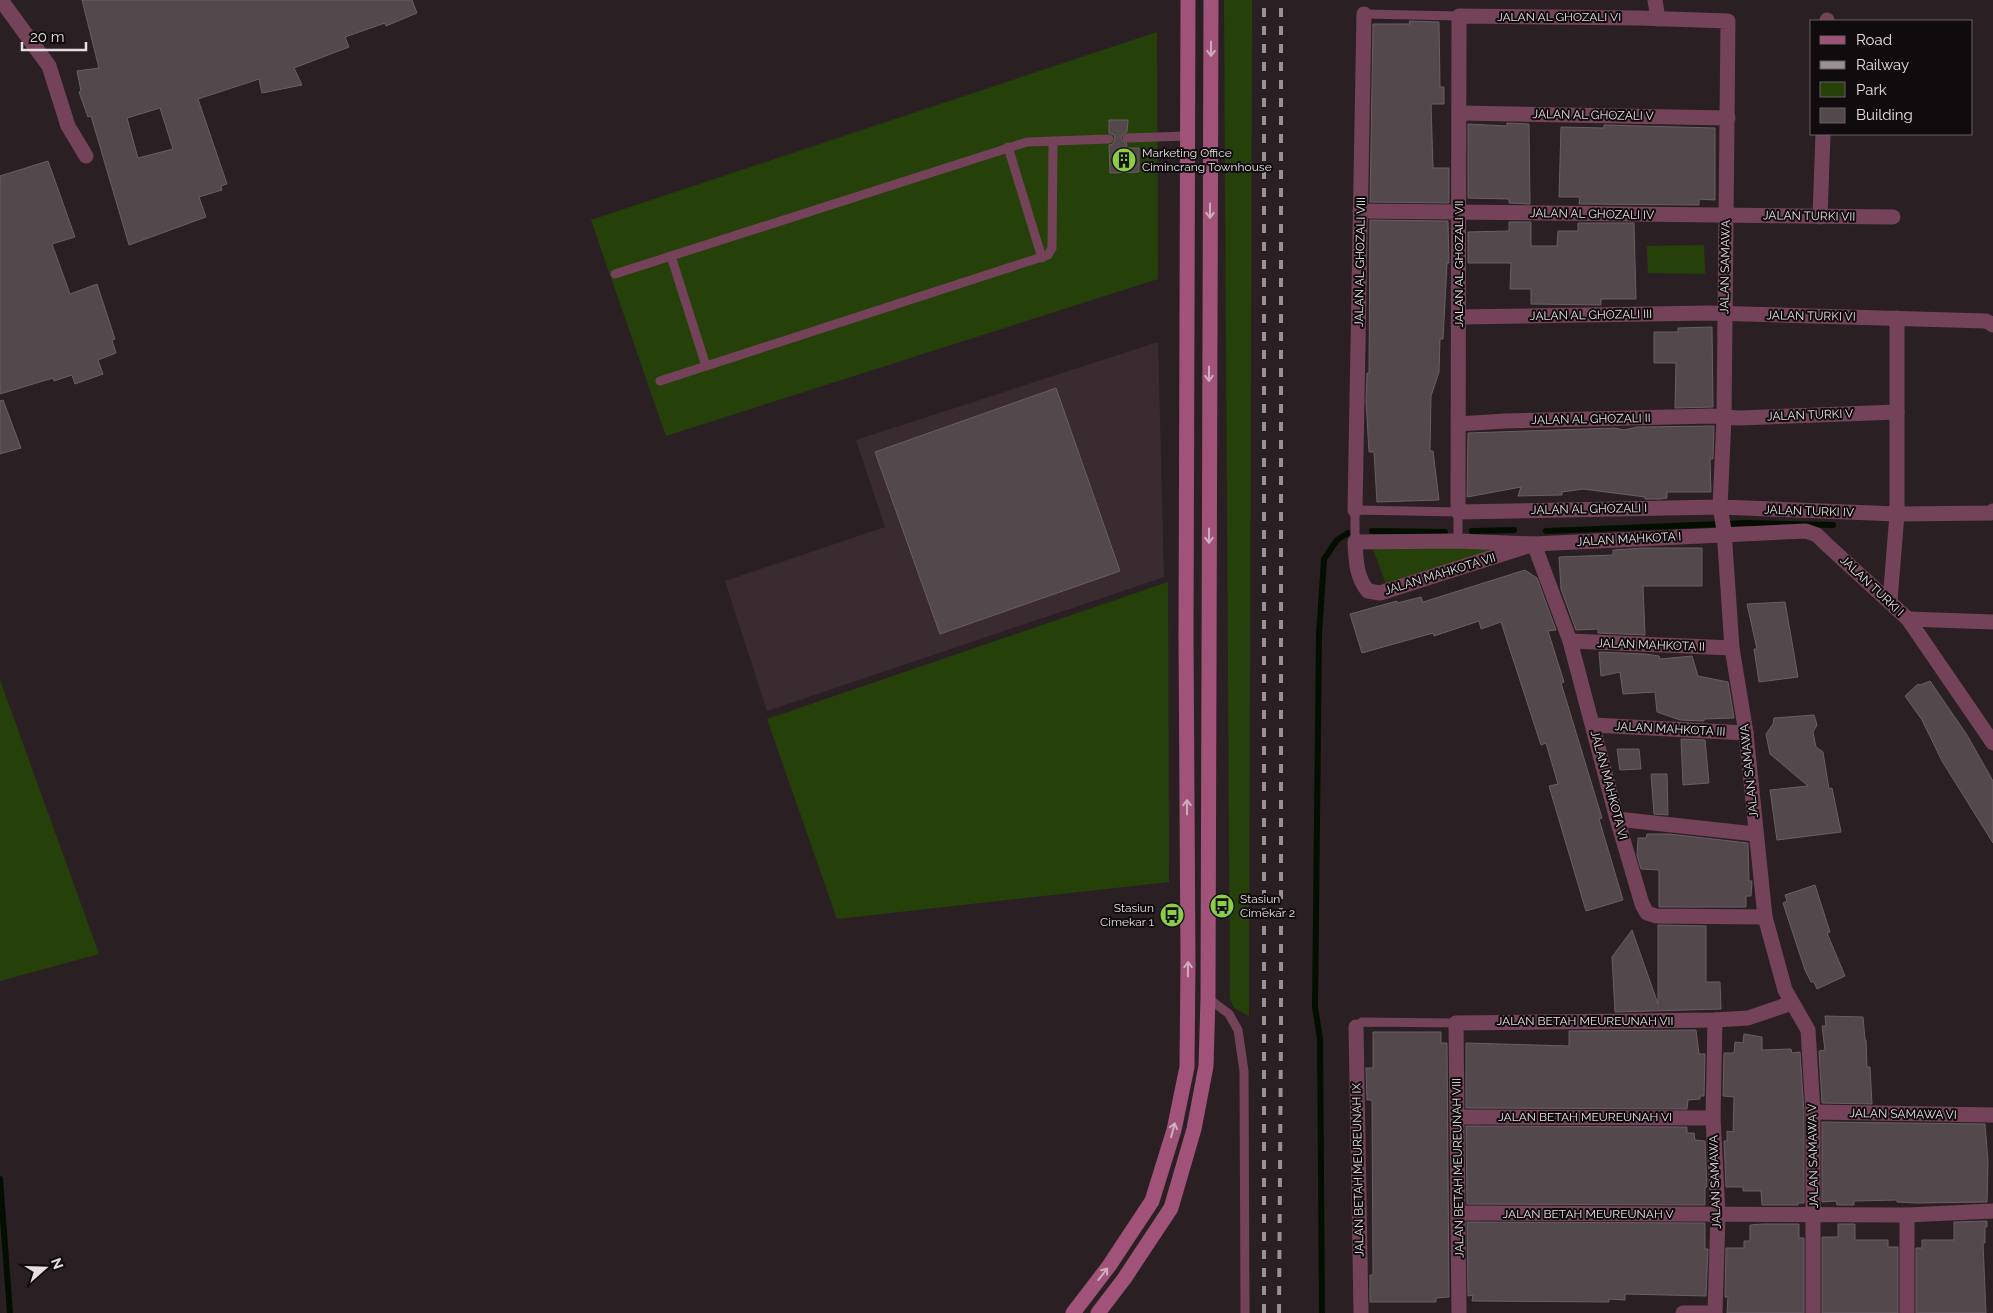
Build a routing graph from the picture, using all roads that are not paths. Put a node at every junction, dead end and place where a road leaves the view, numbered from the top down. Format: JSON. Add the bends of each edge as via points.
{"nodes":[{"id":1,"x":1,"y":0,"type":"edge"},
{"id":2,"x":1188,"y":0,"type":"edge"},
{"id":3,"x":1211,"y":0,"type":"edge"},
{"id":4,"x":1655,"y":0,"type":"edge"},
{"id":5,"x":1364,"y":14,"type":"joint"},
{"id":6,"x":1459,"y":16,"type":"junction"},
{"id":7,"x":1658,"y":19,"type":"junction"},
{"id":8,"x":1728,"y":21,"type":"joint"},
{"id":9,"x":1459,"y":113,"type":"junction"},
{"id":10,"x":1728,"y":118,"type":"junction"},
{"id":11,"x":1823,"y":135,"type":"edge"},
{"id":12,"x":1188,"y":136,"type":"junction"},
{"id":13,"x":1127,"y":138,"type":"dead end"},
{"id":14,"x":1109,"y":139,"type":"dead end"},
{"id":15,"x":1053,"y":141,"type":"junction"},
{"id":16,"x":1008,"y":147,"type":"junction"},
{"id":17,"x":86,"y":156,"type":"dead end"},
{"id":18,"x":1360,"y":211,"type":"junction"},
{"id":19,"x":1459,"y":213,"type":"junction"},
{"id":20,"x":1725,"y":216,"type":"junction"},
{"id":21,"x":1820,"y":217,"type":"junction"},
{"id":22,"x":1893,"y":217,"type":"dead end"},
{"id":23,"x":671,"y":256,"type":"junction"},
{"id":24,"x":1042,"y":258,"type":"junction"},
{"id":25,"x":615,"y":274,"type":"dead end"},
{"id":26,"x":1724,"y":314,"type":"junction"},
{"id":27,"x":1459,"y":317,"type":"junction"},
{"id":28,"x":1897,"y":318,"type":"junction"},
{"id":29,"x":1993,"y":325,"type":"edge"},
{"id":30,"x":706,"y":366,"type":"junction"},
{"id":31,"x":660,"y":381,"type":"dead end"},
{"id":32,"x":1897,"y":412,"type":"junction"},
{"id":33,"x":1724,"y":418,"type":"junction"},
{"id":34,"x":1458,"y":424,"type":"junction"},
{"id":35,"x":1721,"y":510,"type":"junction"},
{"id":36,"x":1458,"y":512,"type":"junction"},
{"id":37,"x":1993,"y":512,"type":"edge"},
{"id":38,"x":1897,"y":514,"type":"junction"},
{"id":39,"x":1355,"y":516,"type":"junction"},
{"id":40,"x":1724,"y":532,"type":"junction"},
{"id":41,"x":1355,"y":542,"type":"junction"},
{"id":42,"x":1458,"y":542,"type":"junction"},
{"id":43,"x":1534,"y":544,"type":"junction"},
{"id":44,"x":1890,"y":601,"type":"junction"},
{"id":45,"x":1908,"y":619,"type":"junction"},
{"id":46,"x":1993,"y":622,"type":"edge"},
{"id":47,"x":1208,"y":635,"type":"junction"},
{"id":48,"x":1186,"y":636,"type":"junction"},
{"id":49,"x":1570,"y":641,"type":"junction"},
{"id":50,"x":1732,"y":648,"type":"junction"},
{"id":51,"x":1593,"y":725,"type":"junction"},
{"id":52,"x":1746,"y":733,"type":"junction"},
{"id":53,"x":1990,"y":734,"type":"edge"},
{"id":54,"x":1617,"y":819,"type":"junction"},
{"id":55,"x":1755,"y":834,"type":"junction"},
{"id":56,"x":1765,"y":917,"type":"junction"},
{"id":57,"x":1208,"y":998,"type":"junction"},
{"id":58,"x":1792,"y":1003,"type":"junction"},
{"id":59,"x":1715,"y":1020,"type":"junction"},
{"id":60,"x":1456,"y":1022,"type":"junction"},
{"id":61,"x":1356,"y":1027,"type":"joint"},
{"id":62,"x":1813,"y":1112,"type":"junction"},
{"id":63,"x":1993,"y":1115,"type":"edge"},
{"id":64,"x":1457,"y":1117,"type":"junction"},
{"id":65,"x":1713,"y":1118,"type":"junction"},
{"id":66,"x":1993,"y":1212,"type":"edge"},
{"id":67,"x":1458,"y":1214,"type":"junction"},
{"id":68,"x":1718,"y":1214,"type":"junction"},
{"id":69,"x":1814,"y":1215,"type":"junction"},
{"id":70,"x":1907,"y":1216,"type":"junction"},
{"id":71,"x":1073,"y":1313,"type":"edge"},
{"id":72,"x":1098,"y":1313,"type":"edge"},
{"id":73,"x":1245,"y":1313,"type":"edge"},
{"id":74,"x":1361,"y":1313,"type":"edge"},
{"id":75,"x":1459,"y":1313,"type":"edge"},
{"id":76,"x":1683,"y":1313,"type":"edge"},
{"id":77,"x":1715,"y":1313,"type":"edge"},
{"id":78,"x":1813,"y":1313,"type":"edge"},
{"id":79,"x":1906,"y":1313,"type":"edge"}],
"edges":[{"from":1,"to":17,"type":"street","via":[[49,66],[68,126]]},
{"from":2,"to":12,"type":"street"},
{"from":3,"to":47,"type":"street","one_way":true},
{"from":4,"to":7,"type":"street"},
{"from":5,"to":6,"type":"lane"},
{"from":5,"to":18,"type":"street","name":"JALAN AL GHOZALI VIII"},
{"from":6,"to":7,"type":"street","name":"JALAN AL GHOZALI VI"},
{"from":6,"to":9,"type":"street","name":"JALAN AL GHOZALI VII"},
{"from":7,"to":8,"type":"street","name":"JALAN AL GHOZALI VI"},
{"from":8,"to":10,"type":"street","name":"JALAN SAMAWA"},
{"from":9,"to":10,"type":"street","name":"JALAN AL GHOZALI V"},
{"from":9,"to":19,"type":"street","name":"JALAN AL GHOZALI VII"},
{"from":10,"to":20,"type":"street","name":"JALAN SAMAWA"},
{"from":11,"to":21,"type":"street"},
{"from":12,"to":13,"type":"lane"},
{"from":12,"to":48,"type":"street"},
{"from":14,"to":15,"type":"lane"},
{"from":15,"to":16,"type":"lane"},
{"from":15,"to":24,"type":"lane","via":[[1052,248]]},
{"from":16,"to":23,"type":"lane"},
{"from":16,"to":24,"type":"lane"},
{"from":18,"to":19,"type":"street","name":"JALAN AL GHOZALI IV"},
{"from":18,"to":39,"type":"street","name":"JALAN AL GHOZALI VIII"},
{"from":19,"to":20,"type":"street","name":"JALAN AL GHOZALI IV"},
{"from":19,"to":27,"type":"street","name":"JALAN AL GHOZALI VII"},
{"from":20,"to":21,"type":"street","name":"JALAN TURKI VII"},
{"from":20,"to":26,"type":"street","name":"JALAN SAMAWA"},
{"from":21,"to":22,"type":"street","name":"JALAN TURKI VII"},
{"from":23,"to":25,"type":"lane"},
{"from":23,"to":30,"type":"lane"},
{"from":24,"to":30,"type":"lane"},
{"from":26,"to":27,"type":"street","name":"JALAN AL GHOZALI III"},
{"from":26,"to":28,"type":"street","name":"JALAN TURKI VI"},
{"from":26,"to":33,"type":"street","name":"JALAN SAMAWA"},
{"from":27,"to":34,"type":"street","name":"JALAN AL GHOZALI VII"},
{"from":28,"to":29,"type":"street","name":"JALAN TURKI VI","via":[[1986,321]]},
{"from":28,"to":32,"type":"street"},
{"from":30,"to":31,"type":"lane"},
{"from":32,"to":33,"type":"street","name":"JALAN TURKI V"},
{"from":32,"to":38,"type":"street"},
{"from":33,"to":34,"type":"street","name":"JALAN AL GHOZALI II"},
{"from":33,"to":35,"type":"street","name":"JALAN SAMAWA"},
{"from":34,"to":36,"type":"street","name":"JALAN AL GHOZALI VII"},
{"from":35,"to":36,"type":"street","name":"JALAN AL GHOZALI I"},
{"from":35,"to":38,"type":"street","name":"JALAN TURKI IV"},
{"from":35,"to":40,"type":"street","name":"JALAN SAMAWA"},
{"from":36,"to":39,"type":"lane"},
{"from":36,"to":42,"type":"lane"},
{"from":37,"to":38,"type":"street","name":"JALAN TURKI IV"},
{"from":38,"to":44,"type":"street"},
{"from":39,"to":41,"type":"lane"},
{"from":40,"to":43,"type":"street","name":"JALAN MAHKOTA I"},
{"from":40,"to":44,"type":"street","name":"JALAN TURKI I","via":[[1806,531],[1817,535]]},
{"from":40,"to":50,"type":"street","name":"JALAN SAMAWA"},
{"from":41,"to":42,"type":"street"},
{"from":41,"to":43,"type":"street","name":"JALAN MAHKOTA VII","via":[[1357,571],[1363,585],[1368,591],[1380,593]]},
{"from":42,"to":43,"type":"street"},
{"from":43,"to":49,"type":"street","name":"JALAN MAHKOTA VI"},
{"from":44,"to":45,"type":"street","name":"JALAN TURKI I"},
{"from":45,"to":46,"type":"street"},
{"from":45,"to":53,"type":"street","name":"JALAN TURKI I"},
{"from":47,"to":48,"type":"street"},
{"from":47,"to":57,"type":"street"},
{"from":71,"to":48,"type":"street","one_way":true,"via":[[1110,1266],[1152,1201],[1174,1130],[1186,1067]]},
{"from":49,"to":50,"type":"street","name":"JALAN MAHKOTA II"},
{"from":49,"to":51,"type":"street","name":"JALAN MAHKOTA VI"},
{"from":50,"to":52,"type":"street","name":"JALAN SAMAWA"},
{"from":51,"to":52,"type":"street","name":"JALAN MAHKOTA III"},
{"from":51,"to":54,"type":"street","name":"JALAN MAHKOTA VI"},
{"from":52,"to":55,"type":"street","name":"JALAN SAMAWA"},
{"from":54,"to":55,"type":"street"},
{"from":54,"to":56,"type":"street","name":"JALAN MAHKOTA VI","via":[[1647,913],[1656,916]]},
{"from":55,"to":56,"type":"street","name":"JALAN SAMAWA"},
{"from":56,"to":58,"type":"street","name":"JALAN SAMAWA","via":[[1776,962]]},
{"from":57,"to":72,"type":"street","via":[[1206,1066],[1194,1129],[1170,1208]]},
{"from":57,"to":73,"type":"lane","via":[[1229,1014],[1238,1030],[1244,1071]]},
{"from":58,"to":59,"type":"street","name":"JALAN BETAH MEUREUNAH VII","via":[[1748,1018]]},
{"from":58,"to":62,"type":"street","name":"JALAN SAMAWA V","via":[[1808,1030]]},
{"from":59,"to":60,"type":"street","name":"JALAN BETAH MEUREUNAH VII"},
{"from":59,"to":65,"type":"street","name":"JALAN SAMAWA"},
{"from":60,"to":61,"type":"lane","via":[[1362,1022]]},
{"from":60,"to":64,"type":"street","name":"JALAN BETAH MEUREUNAH VIII"},
{"from":61,"to":74,"type":"street","name":"JALAN BETAH MEUREUNAH IX"},
{"from":62,"to":63,"type":"street","name":"JALAN SAMAWA VI"},
{"from":62,"to":69,"type":"street","name":"JALAN SAMAWA V"},
{"from":64,"to":65,"type":"street","name":"JALAN BETAH MEUREUNAH VI"},
{"from":64,"to":67,"type":"street","name":"JALAN BETAH MEUREUNAH VIII"},
{"from":65,"to":68,"type":"street","name":"JALAN SAMAWA"},
{"from":66,"to":70,"type":"street","name":"JALAN BETAH MEUREUNAH V"},
{"from":67,"to":68,"type":"street","name":"JALAN BETAH MEUREUNAH V"},
{"from":67,"to":75,"type":"street","name":"JALAN BETAH MEUREUNAH VIII"},
{"from":68,"to":69,"type":"street","name":"JALAN BETAH MEUREUNAH V"},
{"from":68,"to":77,"type":"street","name":"JALAN SAMAWA"},
{"from":69,"to":70,"type":"street","name":"JALAN BETAH MEUREUNAH V"},
{"from":69,"to":78,"type":"street","name":"JALAN SAMAWA V"},
{"from":70,"to":79,"type":"street"},
{"from":76,"to":77,"type":"street"}]}
